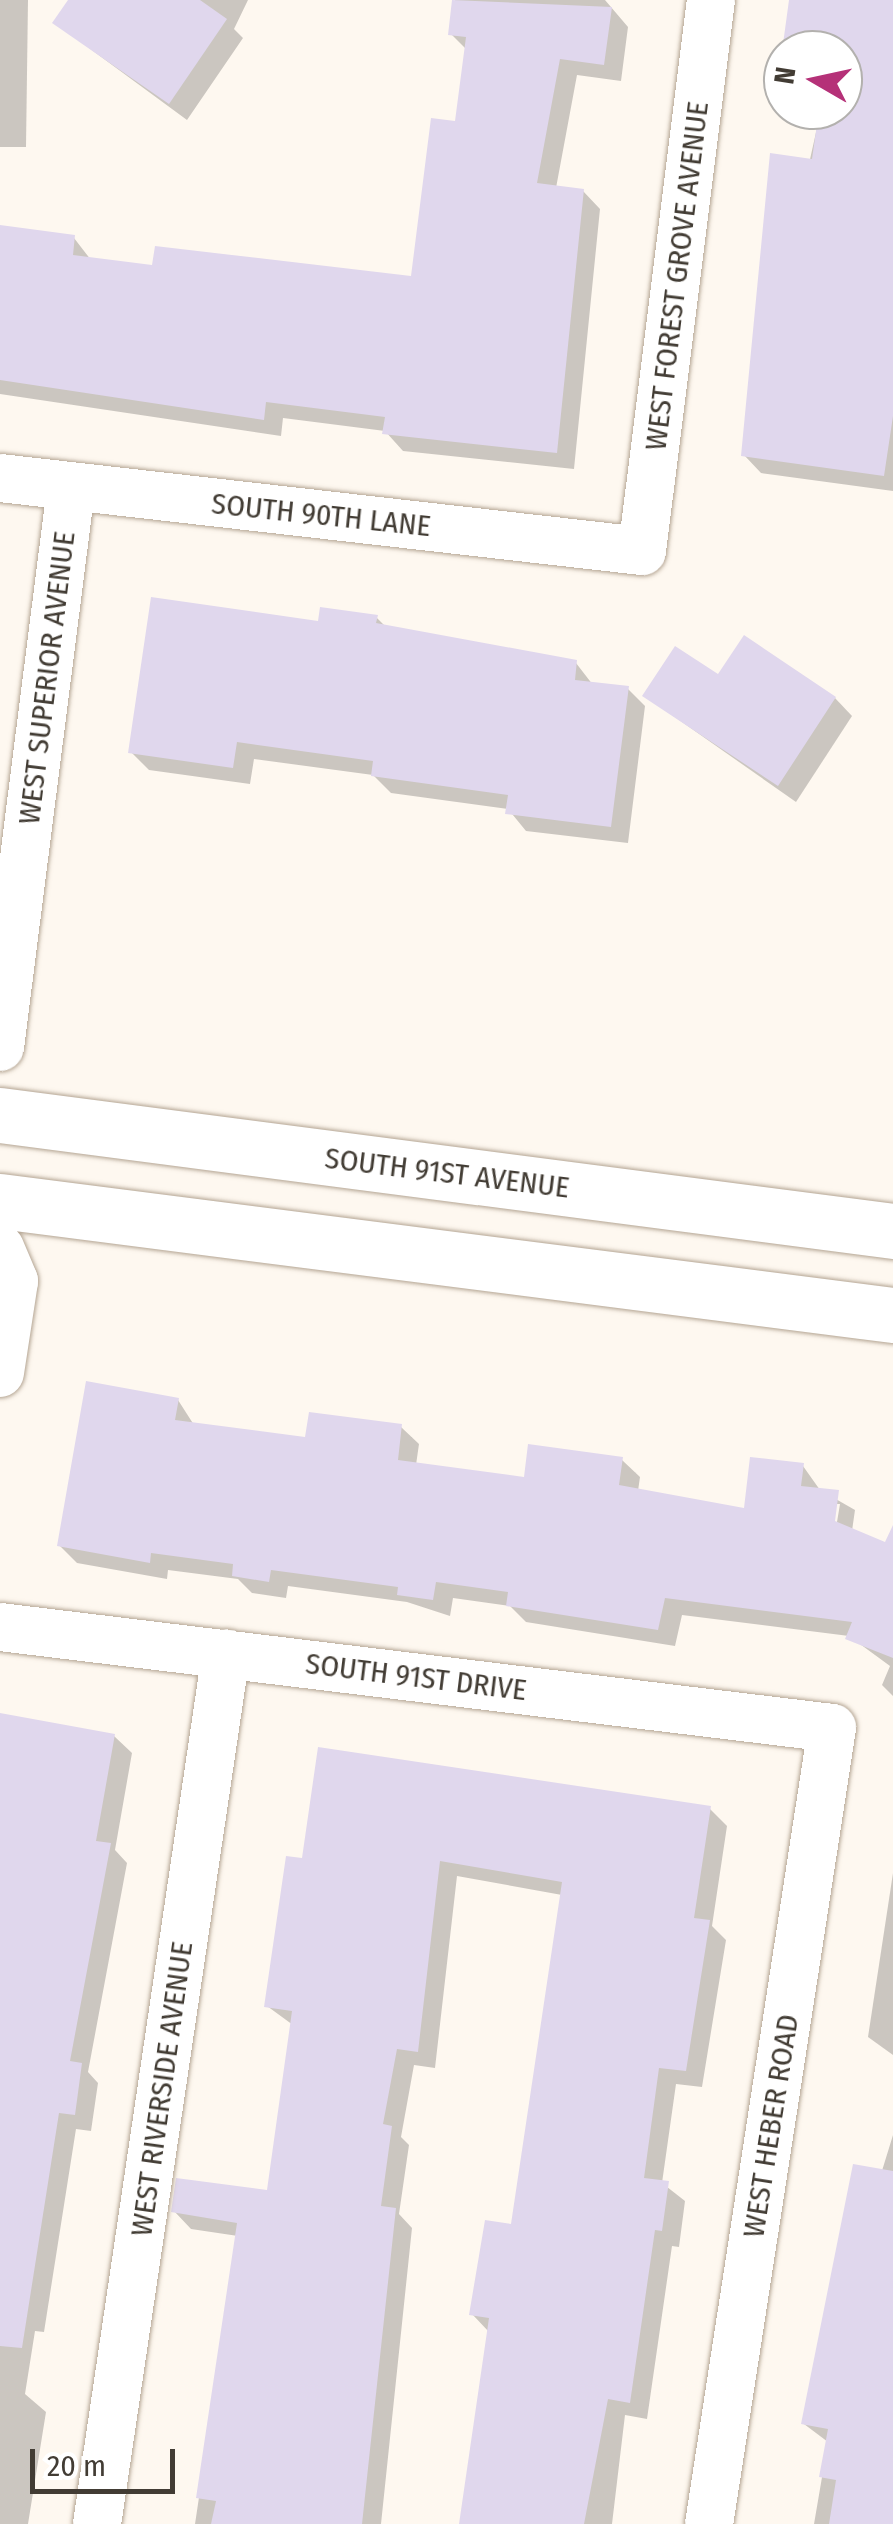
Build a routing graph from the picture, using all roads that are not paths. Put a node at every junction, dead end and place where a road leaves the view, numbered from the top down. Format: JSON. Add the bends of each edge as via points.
{"nodes":[{"id":1,"x":711,"y":0,"type":"edge"},
{"id":2,"x":0,"y":478,"type":"edge"},
{"id":3,"x":72,"y":488,"type":"junction"},
{"id":4,"x":642,"y":551,"type":"joint"},
{"id":5,"x":0,"y":1046,"type":"edge"},
{"id":6,"x":0,"y":1115,"type":"edge"},
{"id":7,"x":0,"y":1201,"type":"edge"},
{"id":8,"x":893,"y":1231,"type":"edge"},
{"id":9,"x":0,"y":1248,"type":"edge"},
{"id":10,"x":893,"y":1315,"type":"edge"},
{"id":11,"x":0,"y":1373,"type":"edge"},
{"id":12,"x":0,"y":1627,"type":"edge"},
{"id":13,"x":226,"y":1654,"type":"junction"},
{"id":14,"x":832,"y":1728,"type":"joint"},
{"id":15,"x":97,"y":2524,"type":"edge"},
{"id":16,"x":709,"y":2524,"type":"edge"}],
"edges":[{"from":1,"to":4,"type":"street","name":"WEST FOREST GROVE AVENUE"},
{"from":2,"to":3,"type":"street","name":"SOUTH 90TH LANE"},
{"from":3,"to":4,"type":"street","name":"SOUTH 90TH LANE"},
{"from":3,"to":5,"type":"street","name":"WEST SUPERIOR AVENUE"},
{"from":6,"to":8,"type":"main road","name":"SOUTH 91ST AVENUE"},
{"from":7,"to":10,"type":"main road"},
{"from":9,"to":11,"type":"street","via":[[14,1281]]},
{"from":12,"to":13,"type":"street","name":"SOUTH 91ST DRIVE"},
{"from":13,"to":14,"type":"street","name":"SOUTH 91ST DRIVE"},
{"from":13,"to":15,"type":"street","name":"WEST RIVERSIDE AVENUE"},
{"from":14,"to":16,"type":"street","name":"WEST HEBER ROAD"}]}
